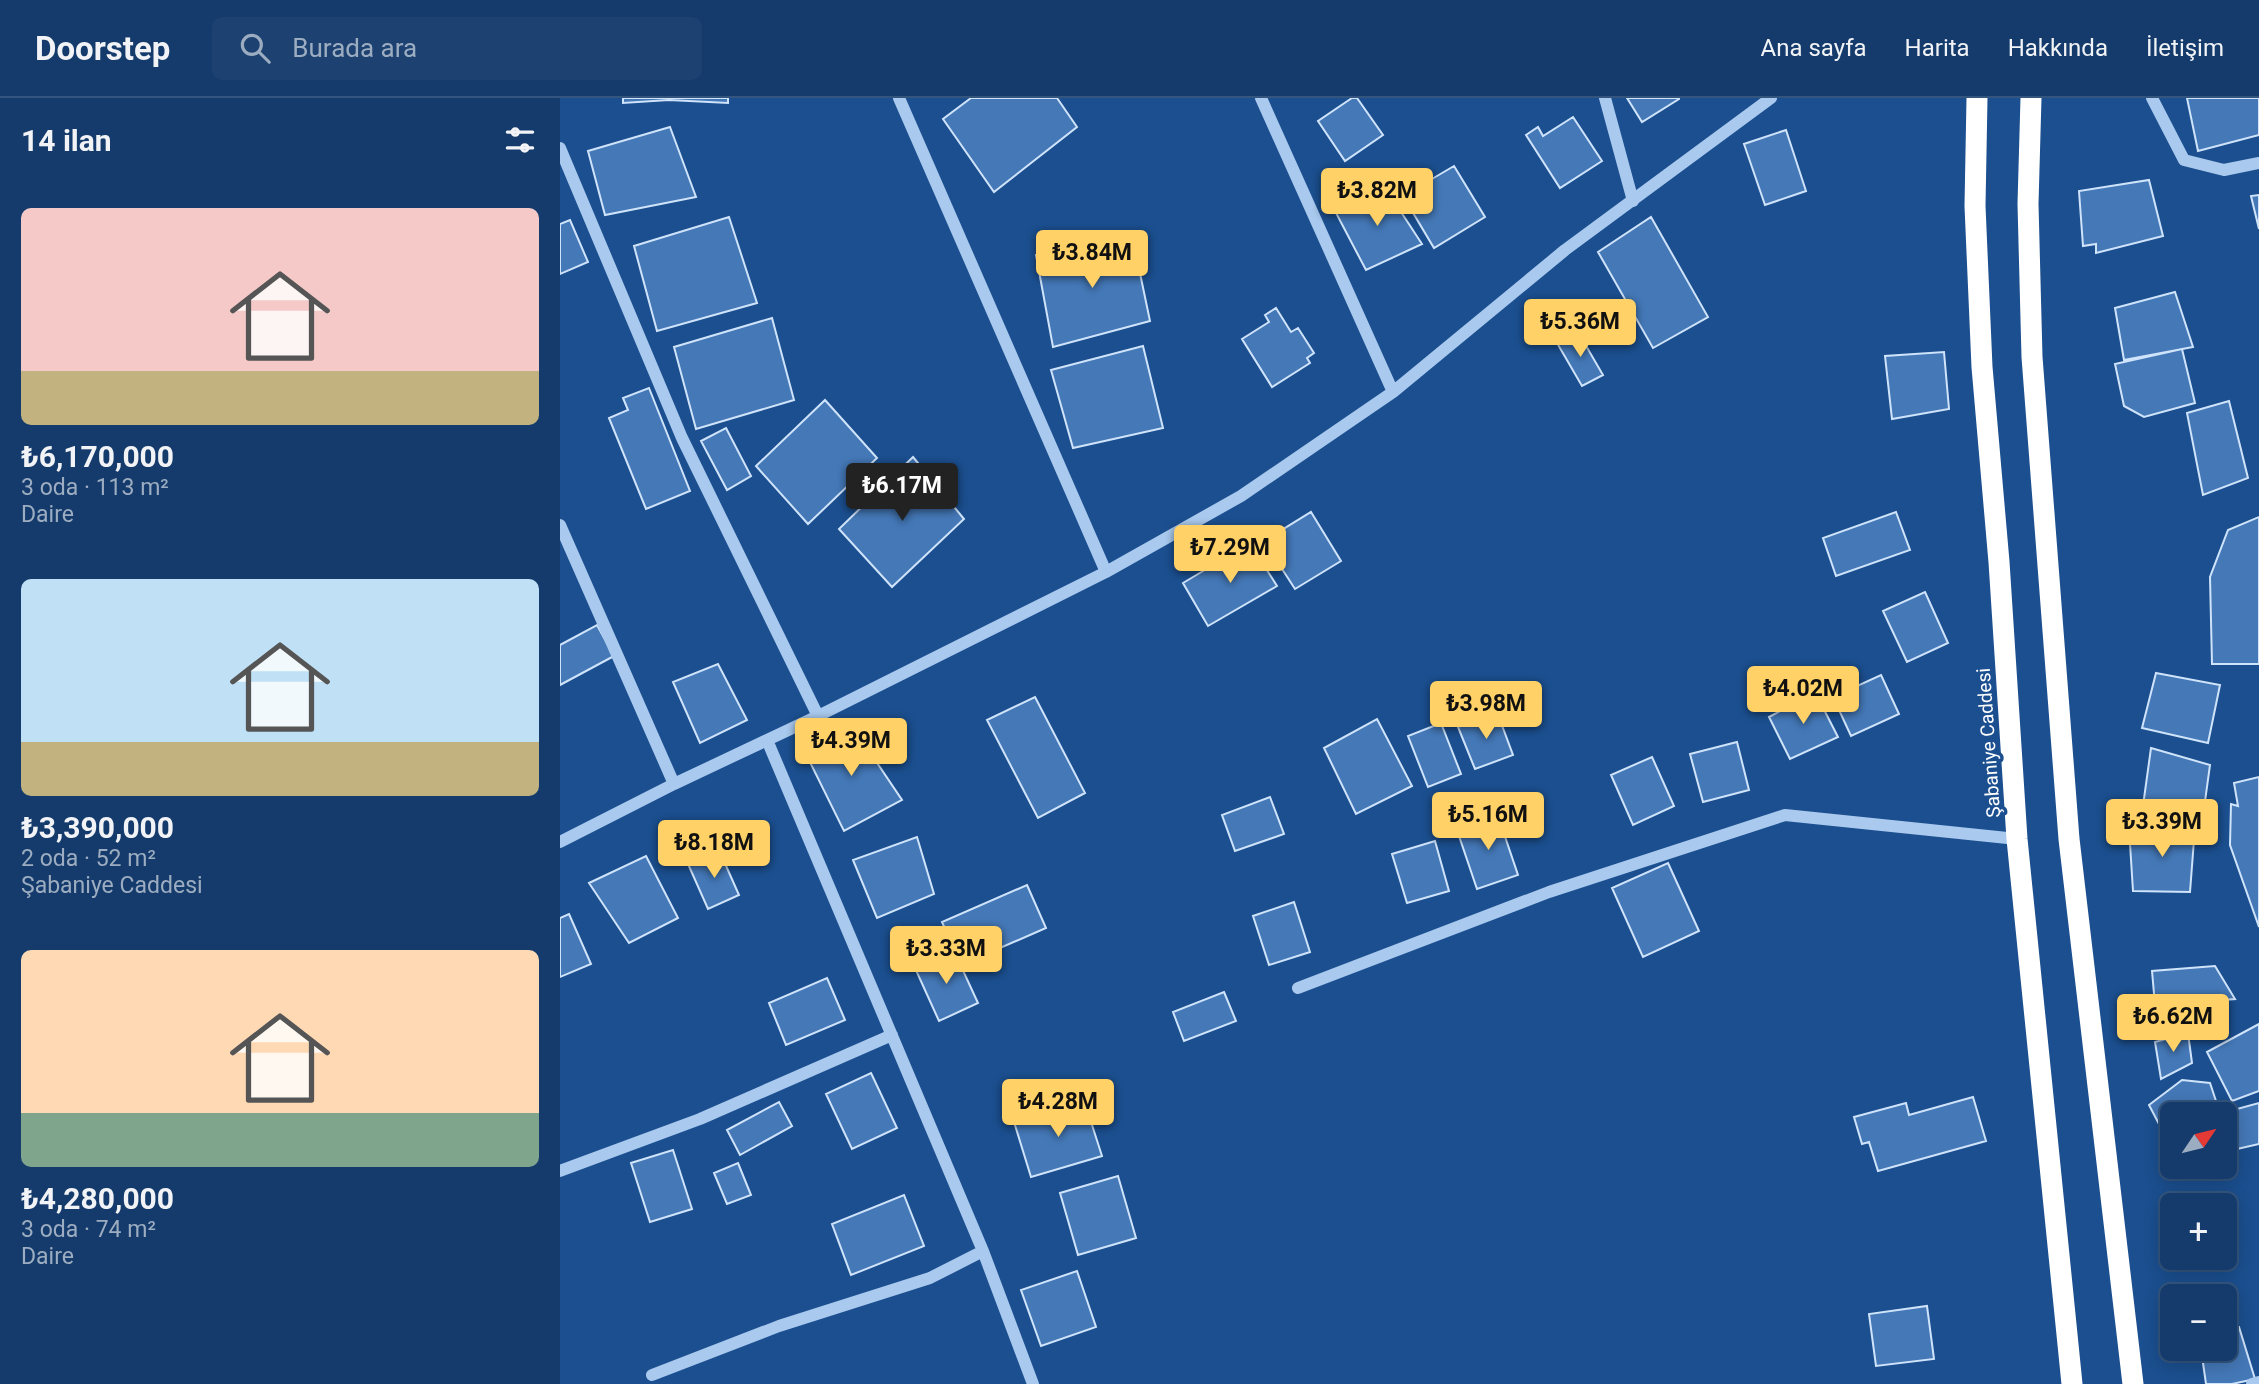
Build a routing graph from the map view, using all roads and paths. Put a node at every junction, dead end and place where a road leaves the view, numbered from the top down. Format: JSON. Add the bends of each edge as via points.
{"nodes":[{"id":1,"x":899,"y":98,"type":"edge"},
{"id":2,"x":1261,"y":98,"type":"edge"},
{"id":3,"x":1605,"y":98,"type":"edge"},
{"id":4,"x":1771,"y":98,"type":"edge"},
{"id":5,"x":1977,"y":98,"type":"edge"},
{"id":6,"x":2031,"y":98,"type":"edge"},
{"id":7,"x":2152,"y":98,"type":"edge"},
{"id":8,"x":560,"y":148,"type":"edge"},
{"id":9,"x":2259,"y":163,"type":"edge"},
{"id":10,"x":1633,"y":201,"type":"junction"},
{"id":11,"x":1393,"y":392,"type":"junction"},
{"id":12,"x":560,"y":525,"type":"edge"},
{"id":13,"x":1106,"y":572,"type":"junction"},
{"id":14,"x":818,"y":716,"type":"junction"},
{"id":15,"x":767,"y":740,"type":"junction"},
{"id":16,"x":674,"y":784,"type":"junction"},
{"id":17,"x":2017,"y":839,"type":"junction"},
{"id":18,"x":560,"y":842,"type":"edge"},
{"id":19,"x":1298,"y":988,"type":"dead end"},
{"id":20,"x":892,"y":1035,"type":"junction"},
{"id":21,"x":560,"y":1171,"type":"edge"},
{"id":22,"x":983,"y":1251,"type":"junction"},
{"id":23,"x":652,"y":1375,"type":"dead end"},
{"id":24,"x":2259,"y":1382,"type":"edge"},
{"id":25,"x":1033,"y":1384,"type":"edge"},
{"id":26,"x":2072,"y":1384,"type":"edge"},
{"id":27,"x":2133,"y":1384,"type":"edge"},
{"id":28,"x":2252,"y":1384,"type":"edge"}],
"edges":[{"from":1,"to":13,"type":"street"},
{"from":2,"to":11,"type":"street"},
{"from":3,"to":10,"type":"street"},
{"from":4,"to":10,"type":"street"},
{"from":5,"to":17,"type":"highway","name":"Şabaniye Caddesi","via":[[1975,206],[1982,367]]},
{"from":6,"to":27,"type":"highway","via":[[2032,357],[2069,839]]},
{"from":7,"to":9,"type":"street","via":[[2184,160],[2224,170]]},
{"from":8,"to":14,"type":"street","via":[[682,438]]},
{"from":10,"to":11,"type":"street","via":[[1565,250]]},
{"from":11,"to":13,"type":"street","via":[[1241,496]]},
{"from":12,"to":16,"type":"street"},
{"from":13,"to":14,"type":"street"},
{"from":14,"to":15,"type":"street"},
{"from":15,"to":16,"type":"street"},
{"from":15,"to":20,"type":"street"},
{"from":16,"to":18,"type":"street"},
{"from":17,"to":19,"type":"street","via":[[1785,815],[1549,892]]},
{"from":17,"to":26,"type":"highway","name":"Şabaniye Caddesi"},
{"from":20,"to":21,"type":"street","via":[[700,1119]]},
{"from":20,"to":22,"type":"street"},
{"from":22,"to":23,"type":"street","via":[[930,1278],[779,1326]]},
{"from":22,"to":25,"type":"street"},
{"from":24,"to":28,"type":"street"}]}
